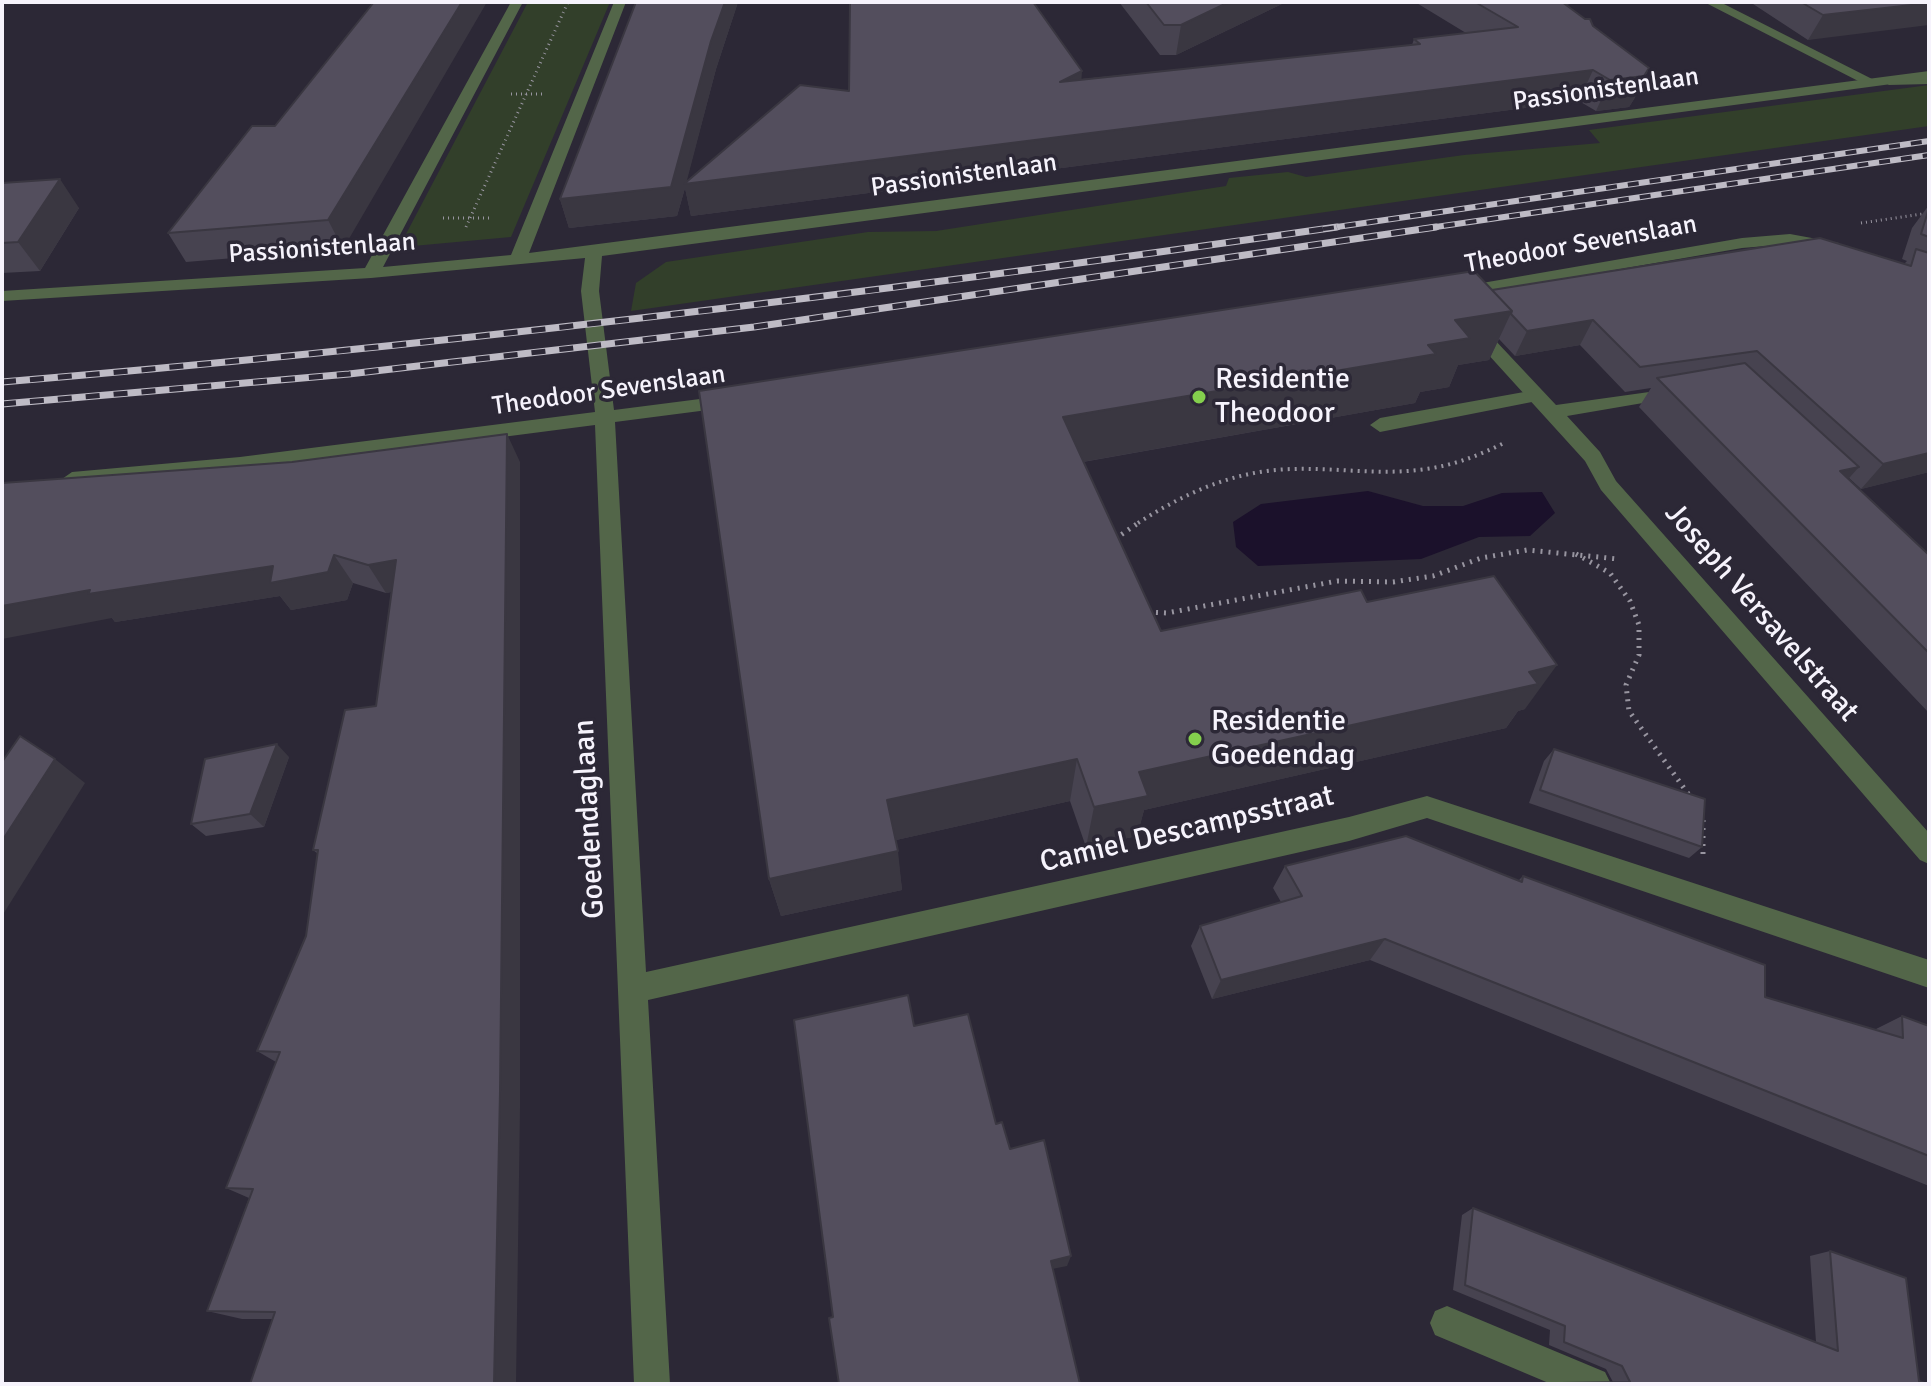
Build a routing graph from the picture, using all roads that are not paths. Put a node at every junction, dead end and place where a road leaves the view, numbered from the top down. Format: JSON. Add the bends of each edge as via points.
{"nodes":[{"id":1,"x":517,"y":2,"type":"edge"},
{"id":2,"x":620,"y":2,"type":"edge"},
{"id":3,"x":1710,"y":2,"type":"edge"},
{"id":4,"x":1929,"y":78,"type":"edge"},
{"id":5,"x":1878,"y":81,"type":"junction"},
{"id":6,"x":594,"y":252,"type":"junction"},
{"id":7,"x":1854,"y":252,"type":"edge"},
{"id":8,"x":518,"y":259,"type":"junction"},
{"id":9,"x":371,"y":273,"type":"junction"},
{"id":10,"x":1444,"y":295,"type":"joint"},
{"id":11,"x":2,"y":296,"type":"edge"},
{"id":12,"x":1700,"y":387,"type":"edge"},
{"id":13,"x":746,"y":398,"type":"edge"},
{"id":14,"x":1542,"y":404,"type":"junction"},
{"id":15,"x":605,"y":418,"type":"junction"},
{"id":16,"x":1380,"y":425,"type":"dead end"},
{"id":17,"x":50,"y":480,"type":"edge"},
{"id":18,"x":1929,"y":852,"type":"edge"},
{"id":19,"x":1929,"y":974,"type":"edge"},
{"id":20,"x":633,"y":989,"type":"junction"},
{"id":21,"x":1447,"y":1323,"type":"dead end"},
{"id":22,"x":652,"y":1384,"type":"edge"},
{"id":23,"x":1593,"y":1384,"type":"edge"}],
"edges":[{"from":1,"to":9,"type":"street"},
{"from":2,"to":8,"type":"street"},
{"from":3,"to":5,"type":"street"},
{"from":4,"to":5,"type":"street","name":"Passionistenlaan"},
{"from":5,"to":6,"type":"street","name":"Passionistenlaan"},
{"from":6,"to":8,"type":"street","name":"Passionistenlaan"},
{"from":6,"to":15,"type":"street","name":"Goedendaglaan","via":[[590,291]]},
{"from":7,"to":10,"type":"street","name":"Theodoor Sevenslaan","via":[[1790,239],[1742,243]]},
{"from":8,"to":9,"type":"street","name":"Passionistenlaan"},
{"from":9,"to":11,"type":"street","name":"Passionistenlaan"},
{"from":10,"to":14,"type":"street","name":"Joseph Versavelstraat"},
{"from":12,"to":14,"type":"street"},
{"from":13,"to":15,"type":"street","name":"Theodoor Sevenslaan"},
{"from":14,"to":16,"type":"street"},
{"from":14,"to":18,"type":"street","name":"Joseph Versavelstraat"},
{"from":15,"to":17,"type":"street","name":"Theodoor Sevenslaan","via":[[240,464]]},
{"from":15,"to":20,"type":"street","name":"Goedendaglaan"},
{"from":19,"to":20,"type":"street","name":"Camiel Descampsstraat","via":[[1427,807],[1349,829]]},
{"from":20,"to":22,"type":"street","name":"Goedendaglaan"},
{"from":21,"to":23,"type":"street"}]}
